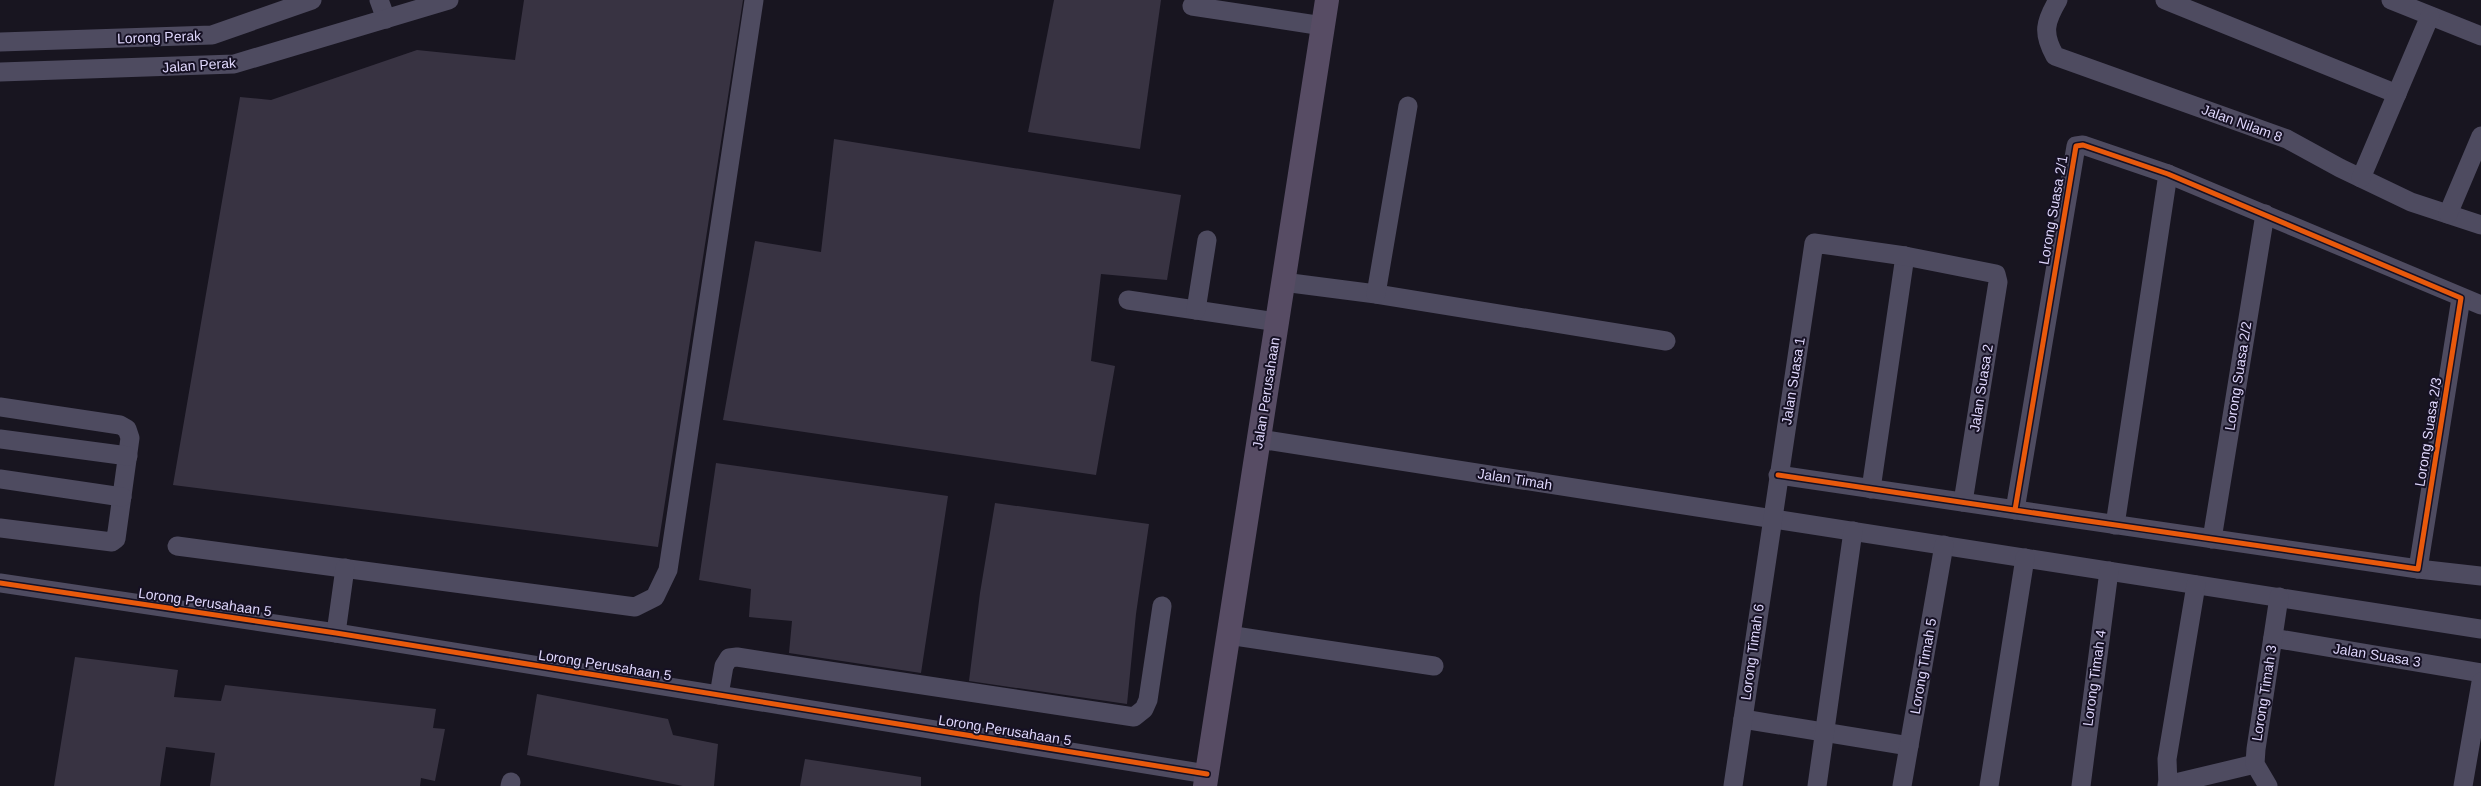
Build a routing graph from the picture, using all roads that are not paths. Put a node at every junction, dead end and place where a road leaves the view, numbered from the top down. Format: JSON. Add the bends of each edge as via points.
{"nodes":[{"id":1,"x":312,"y":0,"type":"edge"},
{"id":2,"x":379,"y":0,"type":"edge"},
{"id":3,"x":449,"y":0,"type":"edge"},
{"id":4,"x":754,"y":0,"type":"edge"},
{"id":5,"x":1327,"y":0,"type":"edge"},
{"id":6,"x":2058,"y":0,"type":"edge"},
{"id":7,"x":2165,"y":0,"type":"edge"},
{"id":8,"x":2391,"y":0,"type":"edge"},
{"id":9,"x":1192,"y":6,"type":"dead end"},
{"id":10,"x":2430,"y":16,"type":"junction"},
{"id":11,"x":386,"y":19,"type":"junction"},
{"id":12,"x":1323,"y":26,"type":"junction"},
{"id":13,"x":2481,"y":36,"type":"edge"},
{"id":14,"x":0,"y":42,"type":"edge"},
{"id":15,"x":0,"y":72,"type":"edge"},
{"id":16,"x":2396,"y":94,"type":"junction"},
{"id":17,"x":1408,"y":106,"type":"dead end"},
{"id":18,"x":2481,"y":136,"type":"edge"},
{"id":19,"x":2168,"y":174,"type":"junction"},
{"id":20,"x":2361,"y":178,"type":"junction"},
{"id":21,"x":2265,"y":214,"type":"junction"},
{"id":22,"x":2448,"y":214,"type":"junction"},
{"id":23,"x":2481,"y":225,"type":"edge"},
{"id":24,"x":1207,"y":240,"type":"dead end"},
{"id":25,"x":1904,"y":256,"type":"junction"},
{"id":26,"x":1283,"y":282,"type":"junction"},
{"id":27,"x":1376,"y":294,"type":"junction"},
{"id":28,"x":2461,"y":298,"type":"junction"},
{"id":29,"x":1128,"y":300,"type":"dead end"},
{"id":30,"x":2481,"y":305,"type":"edge"},
{"id":31,"x":1196,"y":310,"type":"junction"},
{"id":32,"x":1277,"y":322,"type":"junction"},
{"id":33,"x":1666,"y":341,"type":"dead end"},
{"id":34,"x":0,"y":407,"type":"edge"},
{"id":35,"x":0,"y":439,"type":"edge"},
{"id":36,"x":1259,"y":439,"type":"junction"},
{"id":37,"x":128,"y":456,"type":"junction"},
{"id":38,"x":1778,"y":475,"type":"junction"},
{"id":39,"x":0,"y":479,"type":"edge"},
{"id":40,"x":1871,"y":489,"type":"junction"},
{"id":41,"x":122,"y":497,"type":"junction"},
{"id":42,"x":1963,"y":502,"type":"junction"},
{"id":43,"x":2015,"y":510,"type":"junction"},
{"id":44,"x":1771,"y":519,"type":"junction"},
{"id":45,"x":2115,"y":525,"type":"junction"},
{"id":46,"x":0,"y":528,"type":"edge"},
{"id":47,"x":1854,"y":531,"type":"junction"},
{"id":48,"x":2212,"y":539,"type":"junction"},
{"id":49,"x":1944,"y":545,"type":"junction"},
{"id":50,"x":178,"y":546,"type":"dead end"},
{"id":51,"x":2025,"y":558,"type":"junction"},
{"id":52,"x":345,"y":568,"type":"junction"},
{"id":53,"x":2418,"y":569,"type":"junction"},
{"id":54,"x":2109,"y":571,"type":"junction"},
{"id":55,"x":2481,"y":576,"type":"edge"},
{"id":56,"x":0,"y":583,"type":"edge"},
{"id":57,"x":2196,"y":584,"type":"junction"},
{"id":58,"x":2279,"y":597,"type":"junction"},
{"id":59,"x":1162,"y":606,"type":"dead end"},
{"id":60,"x":2481,"y":629,"type":"edge"},
{"id":61,"x":336,"y":633,"type":"junction"},
{"id":62,"x":1228,"y":635,"type":"junction"},
{"id":63,"x":2273,"y":638,"type":"junction"},
{"id":64,"x":1434,"y":666,"type":"dead end"},
{"id":65,"x":2481,"y":673,"type":"edge"},
{"id":66,"x":2481,"y":682,"type":"edge"},
{"id":67,"x":719,"y":695,"type":"junction"},
{"id":68,"x":1743,"y":719,"type":"junction"},
{"id":69,"x":1825,"y":733,"type":"junction"},
{"id":70,"x":1909,"y":746,"type":"junction"},
{"id":71,"x":2255,"y":764,"type":"junction"},
{"id":72,"x":2474,"y":768,"type":"edge"},
{"id":73,"x":1206,"y":780,"type":"edge"},
{"id":74,"x":1733,"y":786,"type":"edge"},
{"id":75,"x":1817,"y":786,"type":"edge"},
{"id":76,"x":1902,"y":786,"type":"edge"},
{"id":77,"x":1989,"y":786,"type":"edge"},
{"id":78,"x":2081,"y":786,"type":"edge"},
{"id":79,"x":2168,"y":786,"type":"edge"},
{"id":80,"x":2268,"y":786,"type":"edge"},
{"id":81,"x":2463,"y":786,"type":"edge"}],
"edges":[{"from":1,"to":14,"type":"street","name":"Lorong Perak","via":[[212,35]]},
{"from":2,"to":11,"type":"street"},
{"from":3,"to":11,"type":"street","name":"Jalan Perak"},
{"from":4,"to":52,"type":"street","via":[[668,570],[655,597],[635,606]]},
{"from":5,"to":12,"type":"main road","name":"Jalan Perusahaan"},
{"from":6,"to":20,"type":"street","name":"Jalan Nilam 8","via":[[2049,16],[2045,40],[2054,56],[2287,139]]},
{"from":7,"to":16,"type":"street"},
{"from":8,"to":10,"type":"street"},
{"from":9,"to":12,"type":"street"},
{"from":10,"to":13,"type":"street"},
{"from":10,"to":16,"type":"street"},
{"from":11,"to":15,"type":"street","name":"Jalan Perak","via":[[234,64]]},
{"from":12,"to":26,"type":"main road","name":"Jalan Perusahaan"},
{"from":16,"to":20,"type":"street"},
{"from":17,"to":27,"type":"street"},
{"from":18,"to":22,"type":"street"},
{"from":19,"to":21,"type":"street","name":"Lorong Suasa 2/1"},
{"from":19,"to":43,"type":"street","name":"Lorong Suasa 2/1","via":[[2083,145],[2076,146]]},
{"from":19,"to":45,"type":"street"},
{"from":20,"to":22,"type":"street","name":"Jalan Nilam 8","via":[[2411,202]]},
{"from":21,"to":28,"type":"street","name":"Lorong Suasa 2/1"},
{"from":21,"to":48,"type":"street","name":"Lorong Suasa 2/2"},
{"from":22,"to":23,"type":"street","name":"Jalan Nilam 8"},
{"from":24,"to":31,"type":"street"},
{"from":25,"to":38,"type":"street","name":"Jalan Suasa 1","via":[[1814,243]]},
{"from":25,"to":40,"type":"street"},
{"from":25,"to":42,"type":"street","name":"Jalan Suasa 2","via":[[1996,274],[1998,282]]},
{"from":26,"to":27,"type":"street"},
{"from":26,"to":32,"type":"main road","name":"Jalan Perusahaan"},
{"from":27,"to":33,"type":"street"},
{"from":28,"to":30,"type":"street","name":"Lorong Suasa 2/1"},
{"from":28,"to":53,"type":"street","name":"Lorong Suasa 2/3"},
{"from":29,"to":31,"type":"street"},
{"from":31,"to":32,"type":"street"},
{"from":32,"to":36,"type":"main road","name":"Jalan Perusahaan"},
{"from":34,"to":37,"type":"street","via":[[120,425],[127,429],[130,438]]},
{"from":35,"to":37,"type":"street"},
{"from":36,"to":44,"type":"street","name":"Jalan Timah"},
{"from":36,"to":62,"type":"main road","name":"Jalan Perusahaan"},
{"from":37,"to":41,"type":"street"},
{"from":38,"to":40,"type":"street"},
{"from":38,"to":44,"type":"street","name":"Jalan Suasa 1"},
{"from":39,"to":41,"type":"street"},
{"from":40,"to":42,"type":"street"},
{"from":41,"to":46,"type":"street","via":[[116,539],[112,542]]},
{"from":42,"to":43,"type":"street"},
{"from":43,"to":45,"type":"street"},
{"from":44,"to":47,"type":"street","name":"Jalan Timah"},
{"from":44,"to":68,"type":"street","name":"Lorong Timah 6"},
{"from":45,"to":48,"type":"street"},
{"from":47,"to":49,"type":"street","name":"Jalan Timah"},
{"from":47,"to":69,"type":"street"},
{"from":48,"to":53,"type":"street"},
{"from":49,"to":51,"type":"street","name":"Jalan Timah"},
{"from":49,"to":70,"type":"street","name":"Lorong Timah 5"},
{"from":50,"to":52,"type":"street"},
{"from":51,"to":54,"type":"street","name":"Jalan Timah"},
{"from":51,"to":77,"type":"street"},
{"from":52,"to":61,"type":"street"},
{"from":53,"to":55,"type":"street"},
{"from":54,"to":57,"type":"street","name":"Jalan Timah"},
{"from":54,"to":78,"type":"street","name":"Lorong Timah 4"},
{"from":56,"to":61,"type":"street","name":"Lorong Perusahaan 5"},
{"from":57,"to":58,"type":"street","name":"Jalan Timah"},
{"from":57,"to":79,"type":"street","via":[[2167,760]]},
{"from":58,"to":60,"type":"street","name":"Jalan Timah"},
{"from":58,"to":63,"type":"street","name":"Lorong Timah 3"},
{"from":59,"to":67,"type":"street","via":[[1148,700],[1134,717],[737,657],[729,658],[724,666]]},
{"from":61,"to":67,"type":"street","name":"Lorong Perusahaan 5"},
{"from":62,"to":64,"type":"street"},
{"from":62,"to":73,"type":"main road","name":"Jalan Perusahaan"},
{"from":63,"to":65,"type":"street","name":"Jalan Suasa 3"},
{"from":63,"to":71,"type":"street","name":"Lorong Timah 3"},
{"from":66,"to":72,"type":"street"},
{"from":67,"to":73,"type":"street","name":"Lorong Perusahaan 5"},
{"from":68,"to":69,"type":"street"},
{"from":68,"to":74,"type":"street","name":"Lorong Timah 6"},
{"from":69,"to":70,"type":"street"},
{"from":69,"to":75,"type":"street"},
{"from":70,"to":76,"type":"street","name":"Lorong Timah 5"},
{"from":71,"to":79,"type":"street"},
{"from":71,"to":80,"type":"street"},
{"from":72,"to":81,"type":"street"}]}
